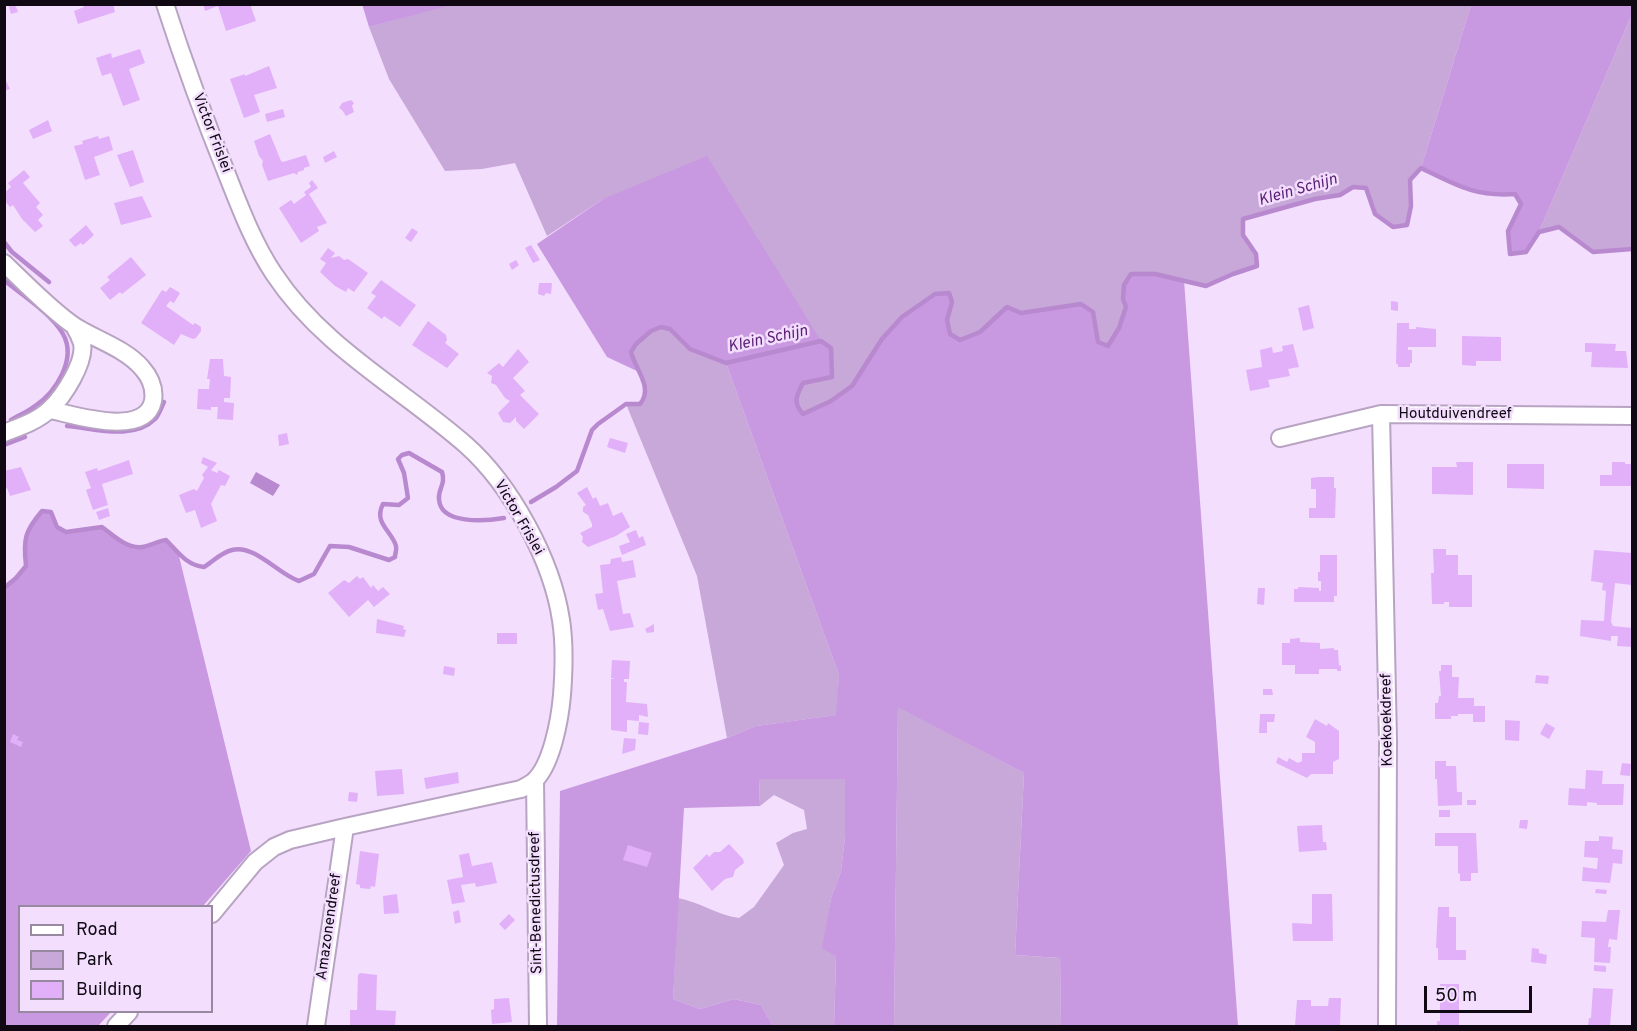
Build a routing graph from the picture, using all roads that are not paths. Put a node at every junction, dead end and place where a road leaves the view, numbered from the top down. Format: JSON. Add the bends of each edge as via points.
{"nodes":[{"id":1,"x":165,"y":4,"type":"edge"},
{"id":2,"x":4,"y":263,"type":"edge"},
{"id":3,"x":74,"y":326,"type":"junction"},
{"id":4,"x":50,"y":410,"type":"junction"},
{"id":5,"x":1381,"y":414,"type":"junction"},
{"id":6,"x":1632,"y":416,"type":"edge"},
{"id":7,"x":4,"y":433,"type":"edge"},
{"id":8,"x":1280,"y":438,"type":"dead end"},
{"id":9,"x":535,"y":780,"type":"junction"},
{"id":10,"x":345,"y":826,"type":"junction"},
{"id":11,"x":213,"y":913,"type":"edge"},
{"id":12,"x":127,"y":1013,"type":"edge"},
{"id":13,"x":116,"y":1026,"type":"edge"},
{"id":14,"x":316,"y":1026,"type":"edge"},
{"id":15,"x":538,"y":1026,"type":"edge"},
{"id":16,"x":1388,"y":1026,"type":"edge"}],
"edges":[{"from":1,"to":9,"type":"street","name":"Victor Frislei","via":[[245,220],[274,275],[351,357],[479,458],[500,484],[538,547],[557,600],[565,661],[561,712],[546,760]]},
{"from":2,"to":3,"type":"street"},
{"from":3,"to":4,"type":"street","via":[[82,344],[81,356],[73,379]]},
{"from":3,"to":4,"type":"street","via":[[142,367],[153,382],[151,408],[132,422],[120,423]]},
{"from":4,"to":7,"type":"street"},
{"from":5,"to":6,"type":"street","name":"Houtduivendreef"},
{"from":5,"to":8,"type":"street","name":"Houtduivendreef"},
{"from":5,"to":16,"type":"street","name":"Koekoekdreef","via":[[1388,741]]},
{"from":9,"to":10,"type":"street","via":[[521,789]]},
{"from":9,"to":15,"type":"street","name":"Sint-Benedictusdreef"},
{"from":10,"to":11,"type":"street","via":[[290,840],[263,854]]},
{"from":10,"to":14,"type":"street","name":"Amazonendreef"},
{"from":12,"to":13,"type":"street"}]}
